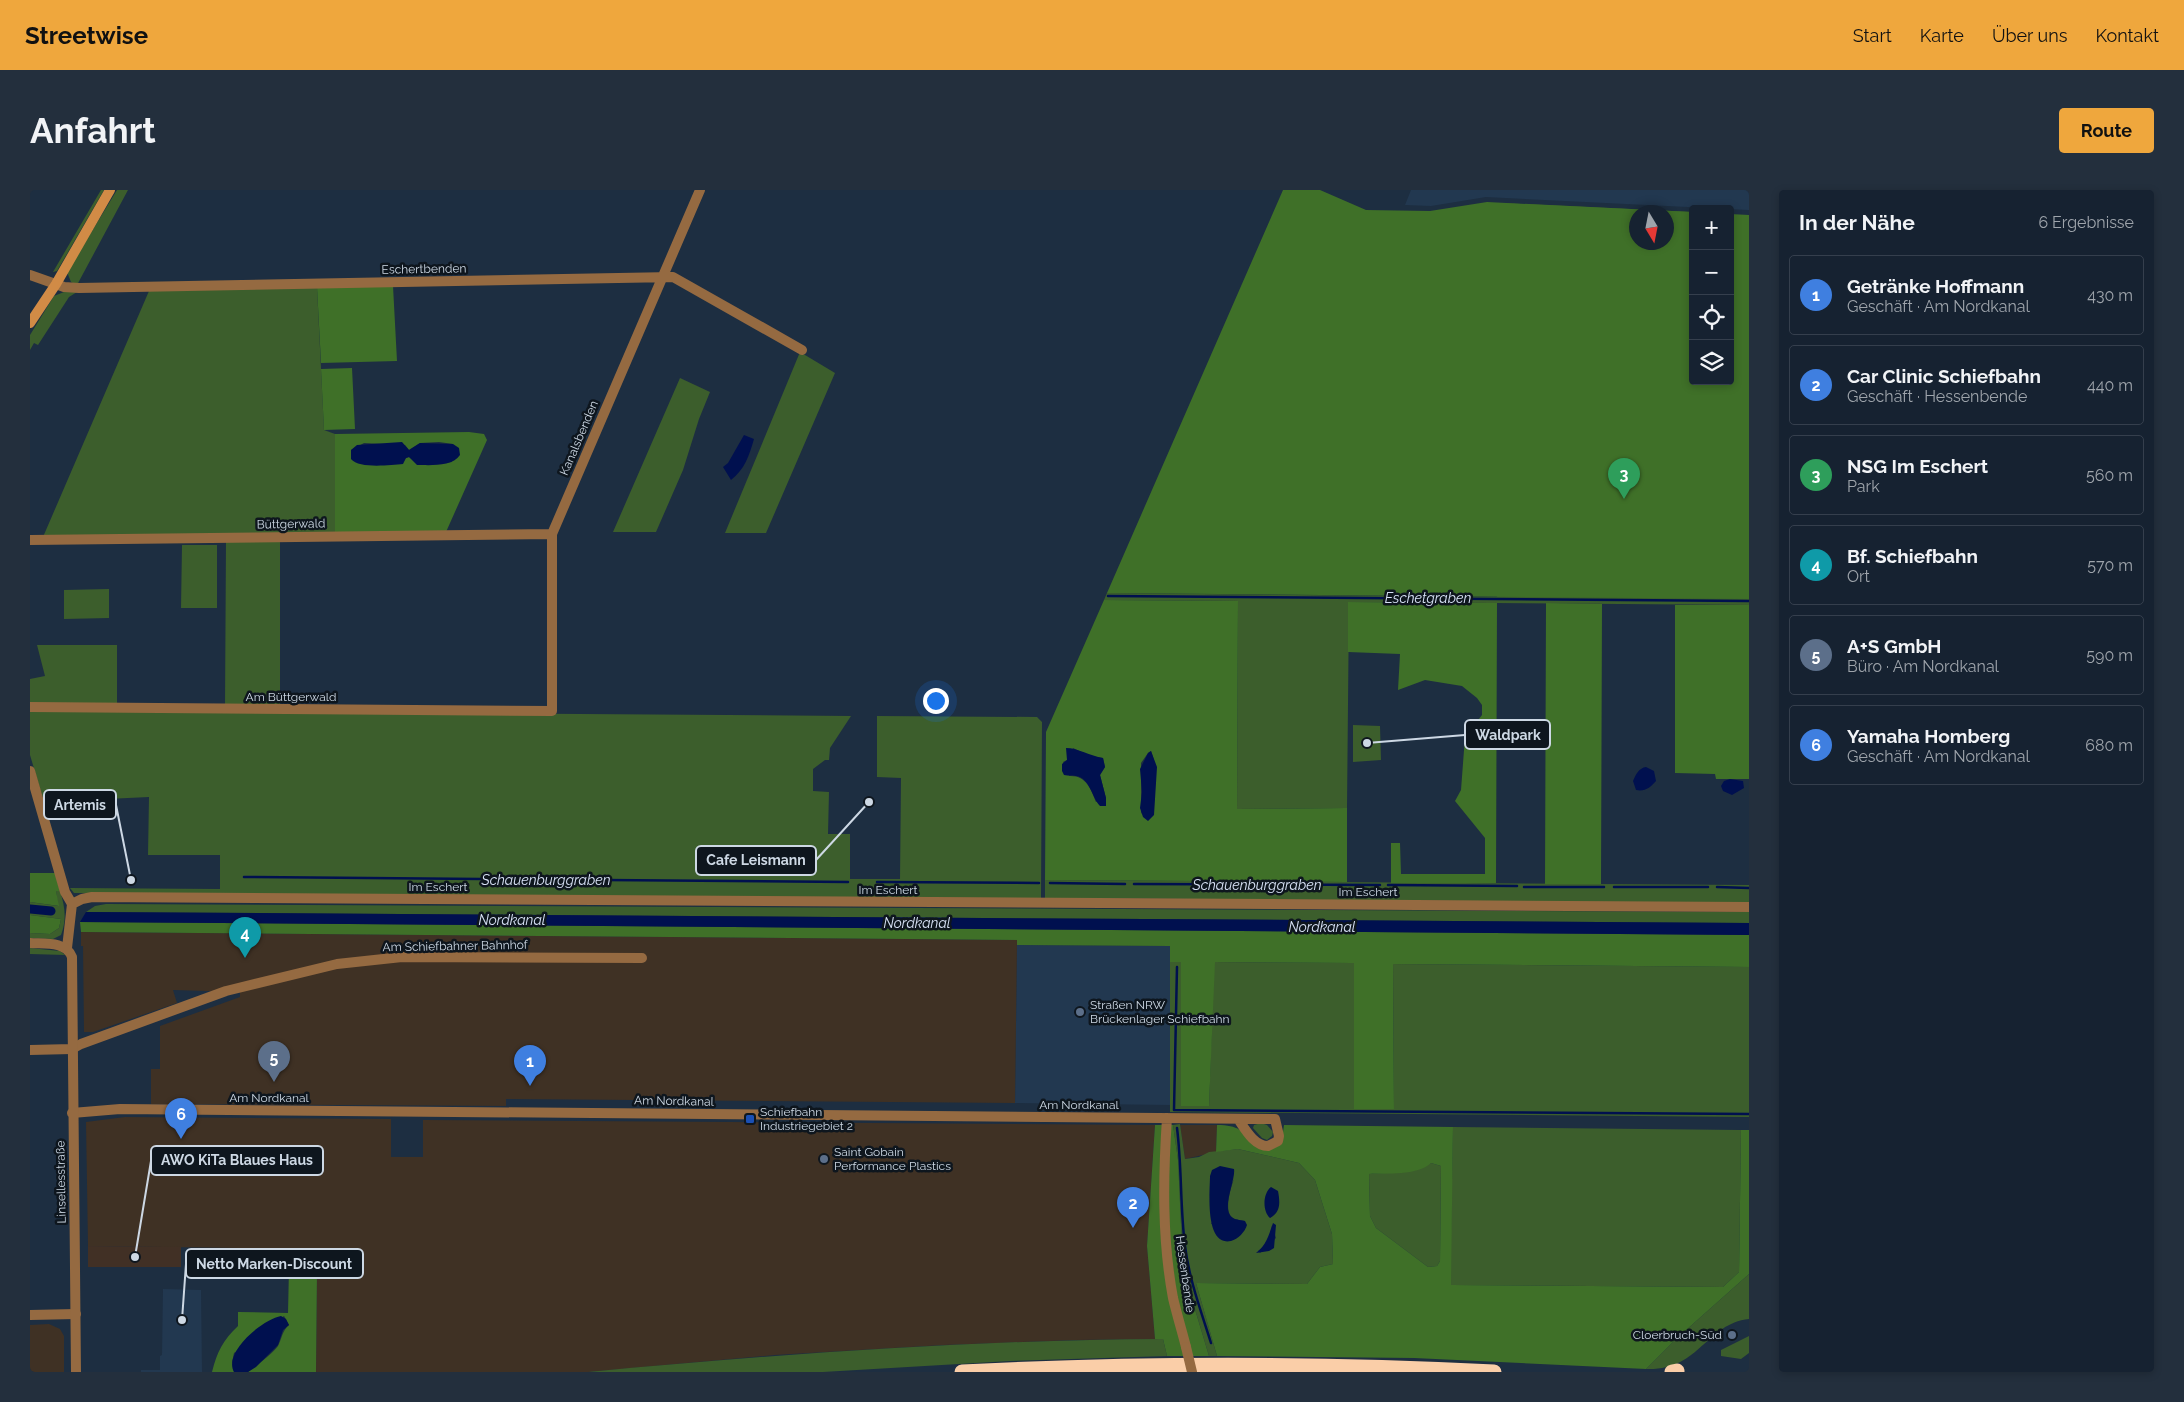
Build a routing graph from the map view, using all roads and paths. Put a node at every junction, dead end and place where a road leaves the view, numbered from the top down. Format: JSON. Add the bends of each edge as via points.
{"nodes":[{"id":1,"x":110,"y":190,"type":"edge"},
{"id":2,"x":700,"y":190,"type":"edge"},
{"id":3,"x":30,"y":275,"type":"edge"},
{"id":4,"x":662,"y":277,"type":"junction"},
{"id":5,"x":56,"y":284,"type":"junction"},
{"id":6,"x":30,"y":323,"type":"edge"},
{"id":7,"x":802,"y":350,"type":"dead end"},
{"id":8,"x":552,"y":534,"type":"junction"},
{"id":9,"x":30,"y":540,"type":"edge"},
{"id":10,"x":30,"y":708,"type":"edge"},
{"id":11,"x":552,"y":711,"type":"joint"},
{"id":12,"x":30,"y":771,"type":"edge"},
{"id":13,"x":72,"y":904,"type":"junction"},
{"id":14,"x":1749,"y":907,"type":"edge"},
{"id":15,"x":30,"y":943,"type":"edge"},
{"id":16,"x":67,"y":948,"type":"junction"},
{"id":17,"x":642,"y":958,"type":"dead end"},
{"id":18,"x":30,"y":1050,"type":"edge"},
{"id":19,"x":72,"y":1050,"type":"junction"},
{"id":20,"x":72,"y":1113,"type":"junction"},
{"id":21,"x":1167,"y":1118,"type":"junction"},
{"id":22,"x":1238,"y":1119,"type":"junction"},
{"id":23,"x":76,"y":1314,"type":"junction"},
{"id":24,"x":30,"y":1315,"type":"edge"},
{"id":25,"x":76,"y":1372,"type":"edge"},
{"id":26,"x":962,"y":1372,"type":"edge"},
{"id":27,"x":1192,"y":1372,"type":"edge"},
{"id":28,"x":1494,"y":1372,"type":"edge"}],
"edges":[{"from":1,"to":5,"type":"main road"},
{"from":2,"to":4,"type":"street","name":"Kanalsbenden"},
{"from":3,"to":5,"type":"street","name":"Eschertbenden"},
{"from":4,"to":5,"type":"street","name":"Eschertbenden","via":[[79,288]]},
{"from":4,"to":7,"type":"street","name":"Eschertbenden","via":[[673,277]]},
{"from":4,"to":8,"type":"street","name":"Kanalsbenden"},
{"from":5,"to":6,"type":"main road"},
{"from":8,"to":9,"type":"street","name":"Büttgerwald"},
{"from":8,"to":11,"type":"street","name":"Kanalsbenden"},
{"from":10,"to":11,"type":"street","name":"Am Büttgerwald"},
{"from":12,"to":13,"type":"street","via":[[65,892]]},
{"from":13,"to":14,"type":"street","name":"Im Eschert","via":[[92,897],[119,897]]},
{"from":13,"to":16,"type":"street"},
{"from":15,"to":16,"type":"street"},
{"from":16,"to":19,"type":"street","name":"Linsellesstraße","via":[[72,957]]},
{"from":17,"to":19,"type":"street","name":"Am Schiefbahner Bahnhof","via":[[402,958],[337,964],[226,991]]},
{"from":18,"to":19,"type":"street"},
{"from":19,"to":20,"type":"street","name":"Linsellesstraße"},
{"from":20,"to":21,"type":"street","name":"Am Nordkanal","via":[[120,1109]]},
{"from":20,"to":23,"type":"street","name":"Linsellesstraße"},
{"from":21,"to":22,"type":"street","name":"Am Nordkanal"},
{"from":21,"to":27,"type":"street","name":"Hessenbende","bridge":true,"via":[[1164,1176],[1167,1250],[1173,1298]]},
{"from":22,"to":22,"type":"street","name":"Am Nordkanal","via":[[1263,1146],[1278,1141],[1275,1119]]},
{"from":23,"to":24,"type":"street"},
{"from":23,"to":25,"type":"street","name":"Linsellesstraße"},
{"from":26,"to":28,"type":"highway","via":[[1259,1365]]}]}
